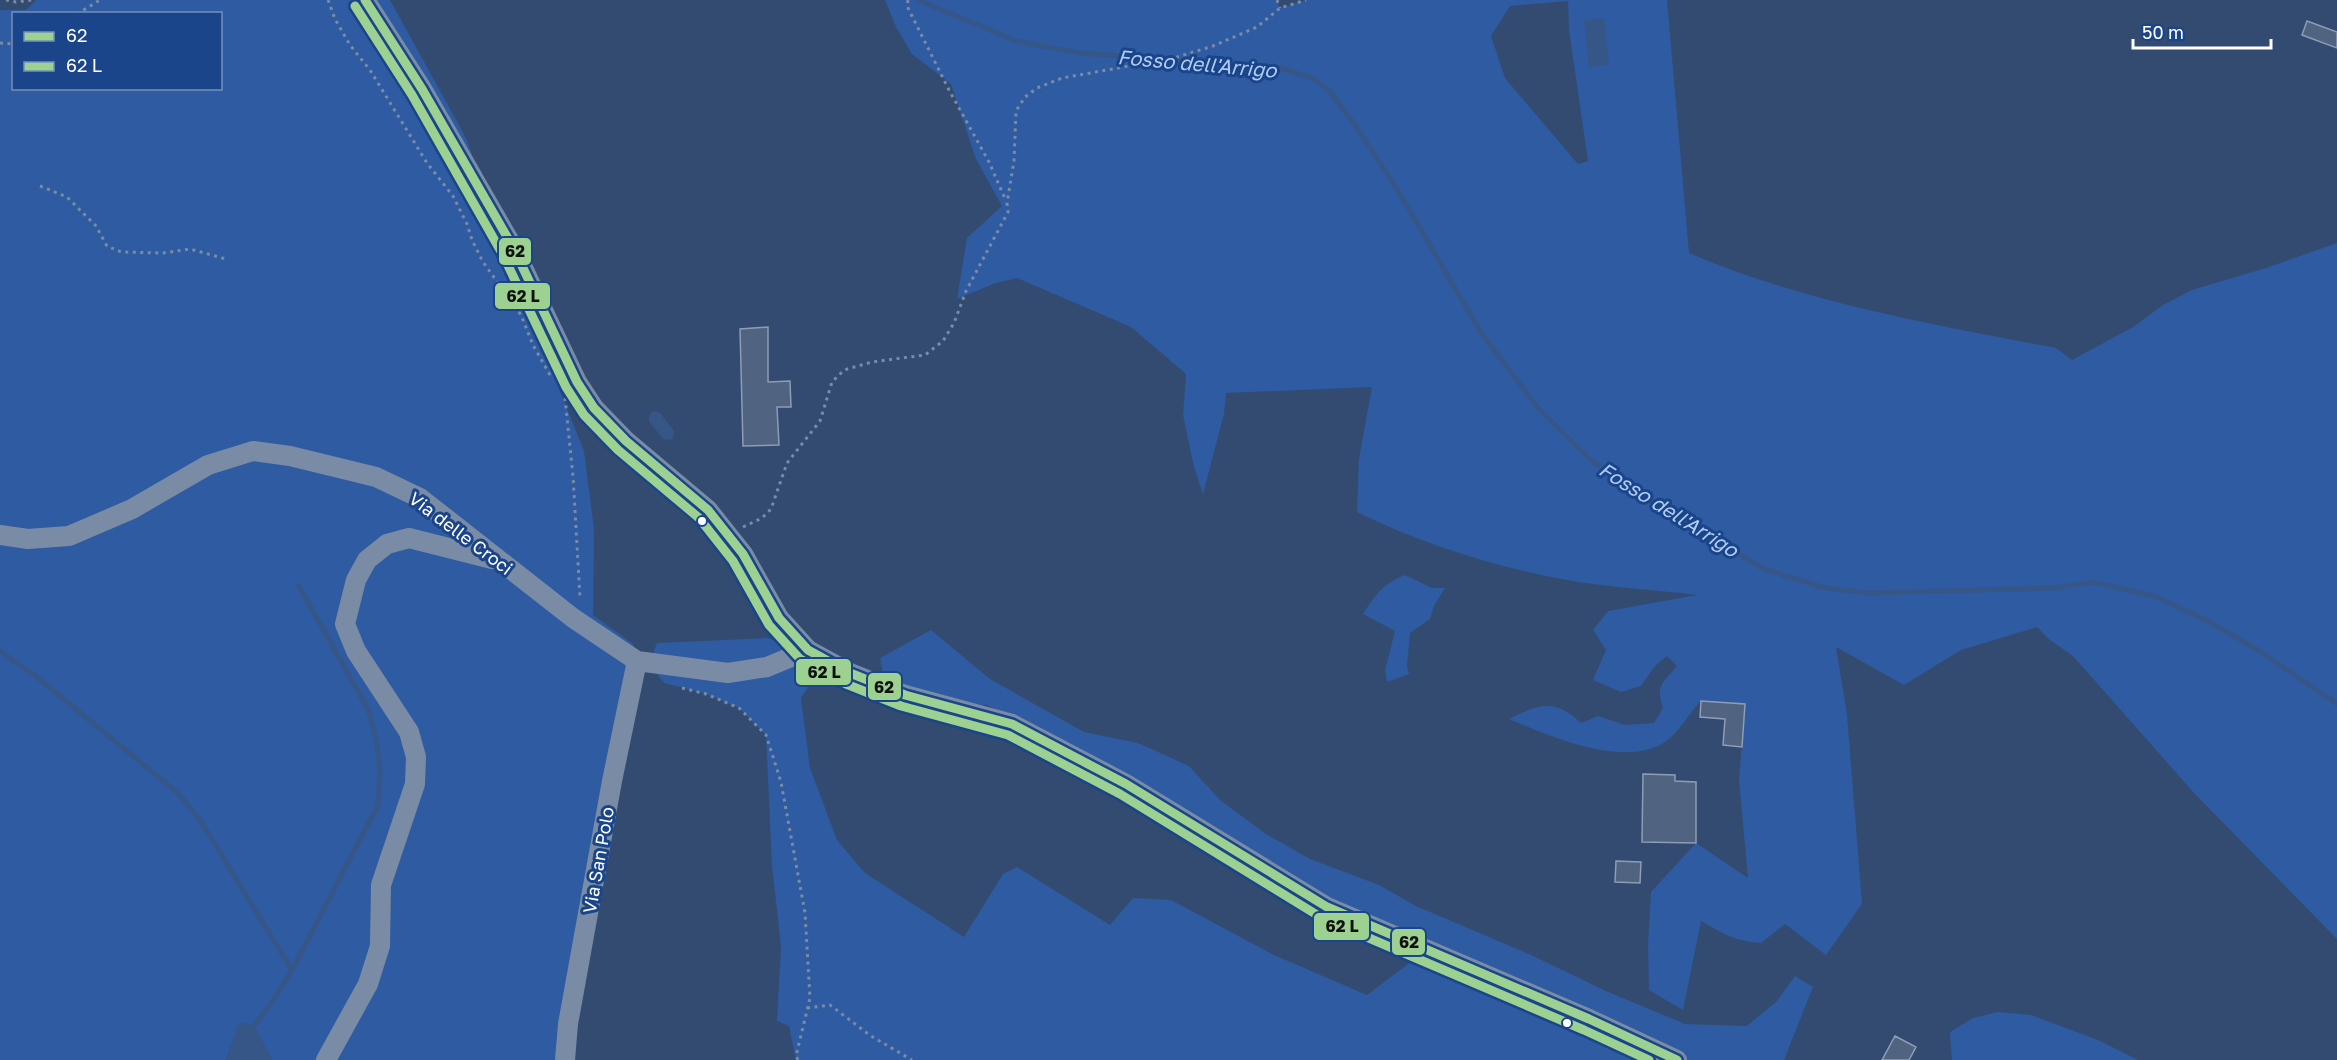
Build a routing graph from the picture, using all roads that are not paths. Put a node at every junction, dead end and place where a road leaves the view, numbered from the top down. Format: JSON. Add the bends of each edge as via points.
{"nodes":[{"id":1,"x":365,"y":0,"type":"edge"},
{"id":2,"x":0,"y":536,"type":"edge"},
{"id":3,"x":501,"y":561,"type":"junction"},
{"id":4,"x":808,"y":650,"type":"junction"},
{"id":5,"x":637,"y":661,"type":"junction"},
{"id":6,"x":326,"y":1060,"type":"edge"},
{"id":7,"x":565,"y":1060,"type":"edge"},
{"id":8,"x":1677,"y":1060,"type":"edge"}],
"edges":[{"from":1,"to":4,"type":"street","via":[[422,89],[514,249],[577,382],[594,408],[708,510],[743,554],[779,618]]},
{"from":2,"to":3,"type":"street","name":"Via delle Croci","via":[[69,536],[132,509],[208,465],[253,451],[376,477],[420,498]]},
{"from":3,"to":5,"type":"street","name":"Via delle Croci"},
{"from":3,"to":6,"type":"street","via":[[409,538],[387,544],[367,560],[356,580],[345,624],[356,651],[409,732],[416,757],[415,784],[381,885],[380,946],[368,984]]},
{"from":4,"to":5,"type":"street","name":"Via delle Croci","via":[[767,667],[728,673]]},
{"from":4,"to":8,"type":"street","via":[[850,673],[905,695],[1012,724],[1126,784],[1328,907]]},
{"from":5,"to":7,"type":"street","name":"Via San Polo","via":[[568,1024]]}]}
